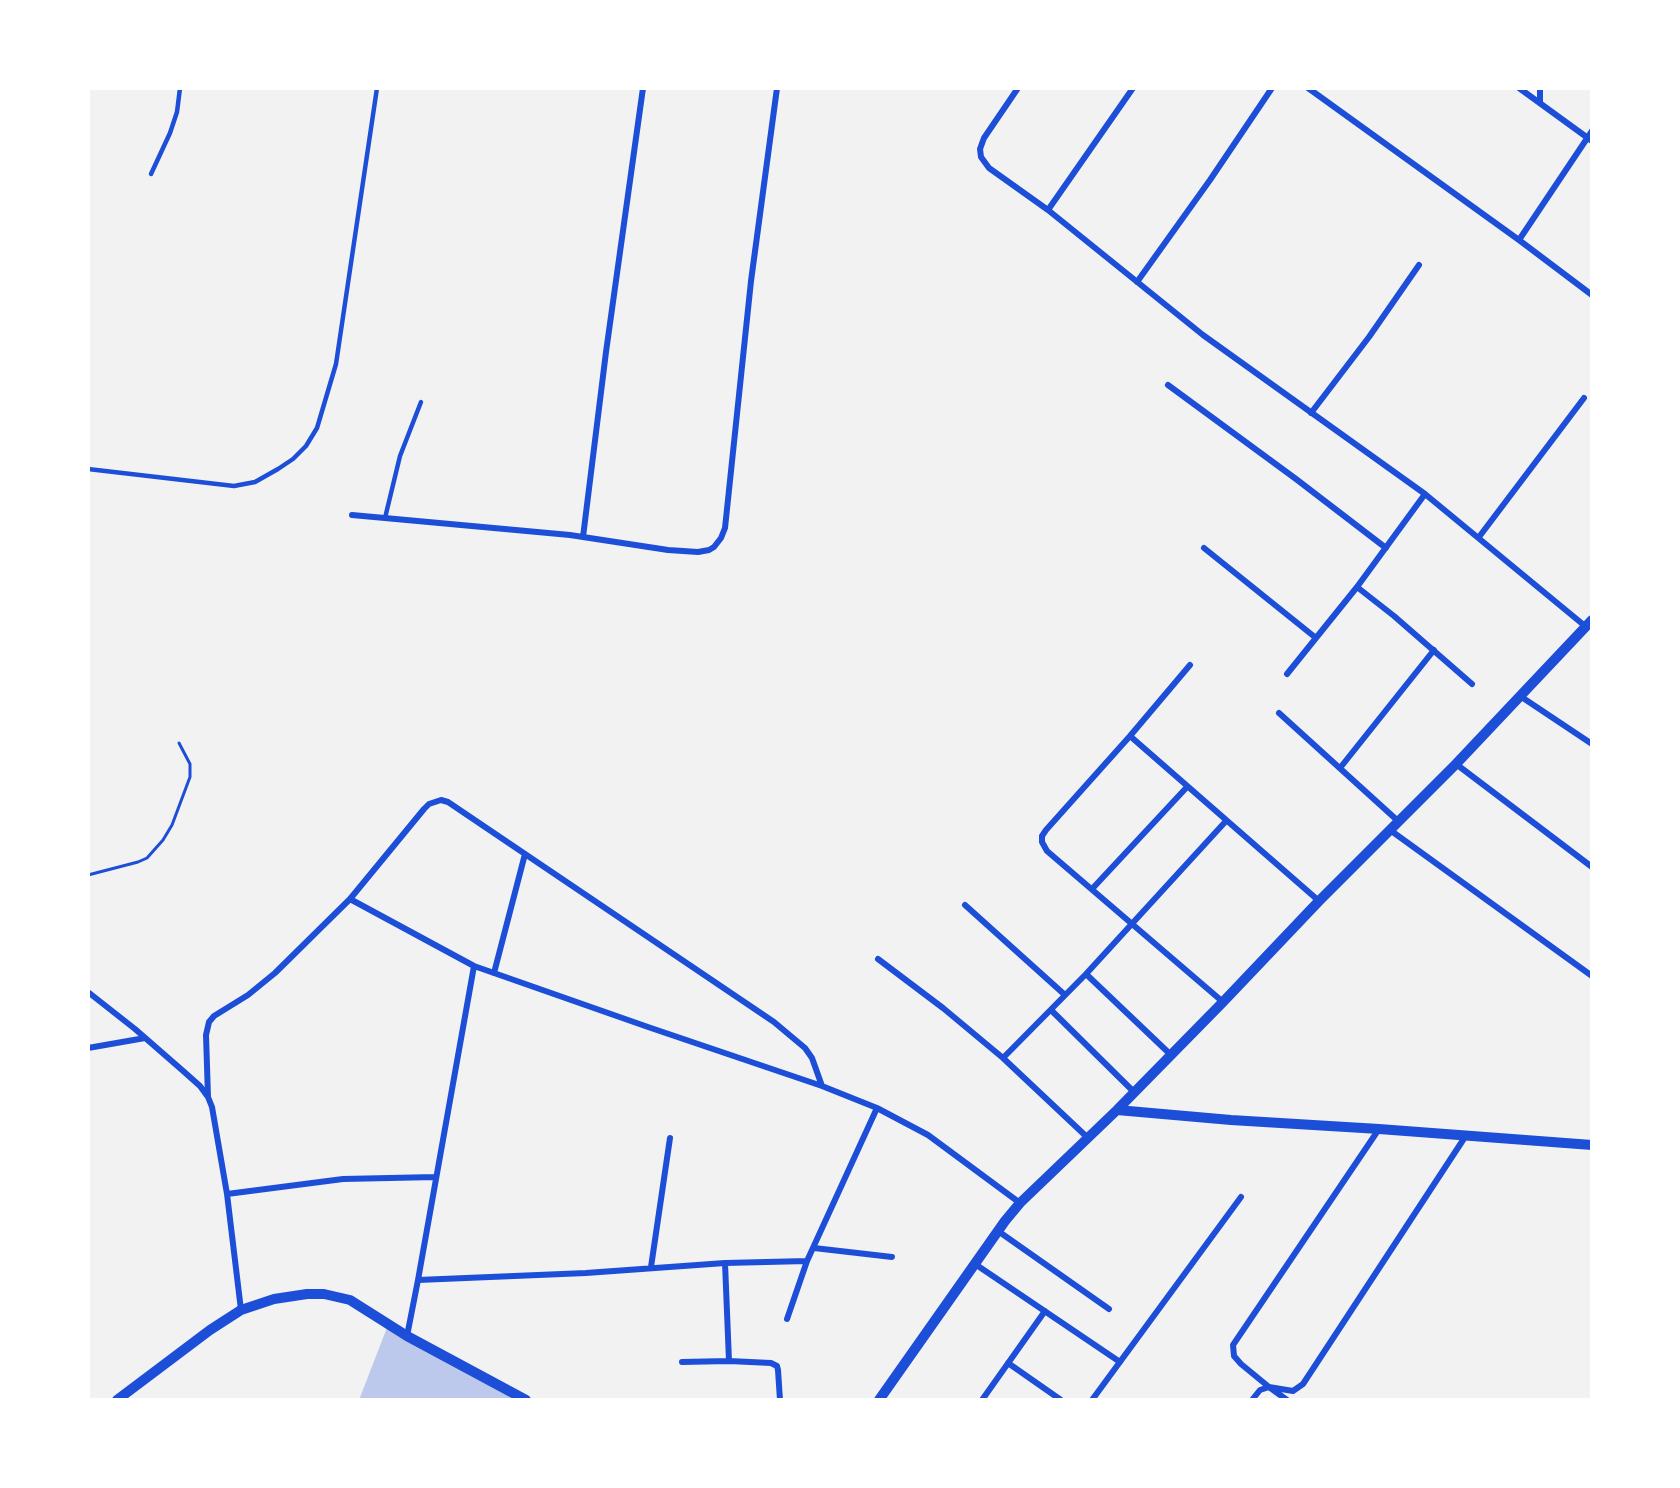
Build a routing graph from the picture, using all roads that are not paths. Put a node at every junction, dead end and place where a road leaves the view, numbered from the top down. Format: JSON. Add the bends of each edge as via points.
{"nodes":[{"id":1,"x":180,"y":88,"type":"edge"},
{"id":2,"x":377,"y":88,"type":"edge"},
{"id":3,"x":643,"y":88,"type":"edge"},
{"id":4,"x":777,"y":88,"type":"edge"},
{"id":5,"x":1018,"y":88,"type":"edge"},
{"id":6,"x":1133,"y":88,"type":"edge"},
{"id":7,"x":1272,"y":88,"type":"edge"},
{"id":8,"x":1308,"y":88,"type":"edge"},
{"id":9,"x":1519,"y":88,"type":"edge"},
{"id":10,"x":1539,"y":88,"type":"edge"},
{"id":11,"x":1540,"y":103,"type":"junction"},
{"id":12,"x":1592,"y":131,"type":"edge"},
{"id":13,"x":1589,"y":140,"type":"edge"},
{"id":14,"x":151,"y":174,"type":"dead end"},
{"id":15,"x":1048,"y":210,"type":"junction"},
{"id":16,"x":1519,"y":240,"type":"junction"},
{"id":17,"x":1419,"y":265,"type":"dead end"},
{"id":18,"x":1137,"y":282,"type":"junction"},
{"id":19,"x":1592,"y":295,"type":"edge"},
{"id":20,"x":1168,"y":385,"type":"dead end"},
{"id":21,"x":1584,"y":398,"type":"dead end"},
{"id":22,"x":421,"y":402,"type":"dead end"},
{"id":23,"x":1311,"y":412,"type":"junction"},
{"id":24,"x":88,"y":469,"type":"edge"},
{"id":25,"x":1425,"y":494,"type":"junction"},
{"id":26,"x":352,"y":515,"type":"dead end"},
{"id":27,"x":385,"y":518,"type":"junction"},
{"id":28,"x":583,"y":537,"type":"junction"},
{"id":29,"x":1479,"y":537,"type":"junction"},
{"id":30,"x":1204,"y":548,"type":"dead end"},
{"id":31,"x":1386,"y":548,"type":"junction"},
{"id":32,"x":1357,"y":587,"type":"junction"},
{"id":33,"x":1588,"y":623,"type":"edge"},
{"id":34,"x":1316,"y":638,"type":"junction"},
{"id":35,"x":1434,"y":650,"type":"junction"},
{"id":36,"x":1190,"y":665,"type":"dead end"},
{"id":37,"x":1287,"y":674,"type":"dead end"},
{"id":38,"x":1472,"y":684,"type":"dead end"},
{"id":39,"x":1520,"y":696,"type":"junction"},
{"id":40,"x":1279,"y":713,"type":"dead end"},
{"id":41,"x":1130,"y":736,"type":"junction"},
{"id":42,"x":1592,"y":744,"type":"edge"},
{"id":43,"x":1455,"y":764,"type":"junction"},
{"id":44,"x":1340,"y":768,"type":"junction"},
{"id":45,"x":1187,"y":787,"type":"junction"},
{"id":46,"x":1226,"y":821,"type":"junction"},
{"id":47,"x":1398,"y":821,"type":"junction"},
{"id":48,"x":1390,"y":830,"type":"junction"},
{"id":49,"x":525,"y":854,"type":"junction"},
{"id":50,"x":1592,"y":867,"type":"edge"},
{"id":51,"x":1092,"y":889,"type":"junction"},
{"id":52,"x":350,"y":899,"type":"junction"},
{"id":53,"x":1319,"y":901,"type":"junction"},
{"id":54,"x":965,"y":905,"type":"dead end"},
{"id":55,"x":1132,"y":924,"type":"junction"},
{"id":56,"x":878,"y":959,"type":"dead end"},
{"id":57,"x":474,"y":966,"type":"junction"},
{"id":58,"x":494,"y":973,"type":"junction"},
{"id":59,"x":1086,"y":974,"type":"junction"},
{"id":60,"x":1592,"y":976,"type":"edge"},
{"id":61,"x":88,"y":992,"type":"edge"},
{"id":62,"x":1065,"y":995,"type":"junction"},
{"id":63,"x":1223,"y":1002,"type":"junction"},
{"id":64,"x":1051,"y":1010,"type":"junction"},
{"id":65,"x":145,"y":1038,"type":"junction"},
{"id":66,"x":88,"y":1048,"type":"edge"},
{"id":67,"x":1171,"y":1055,"type":"junction"},
{"id":68,"x":1003,"y":1058,"type":"junction"},
{"id":69,"x":822,"y":1086,"type":"junction"},
{"id":70,"x":1134,"y":1092,"type":"junction"},
{"id":71,"x":208,"y":1097,"type":"junction"},
{"id":72,"x":877,"y":1108,"type":"junction"},
{"id":73,"x":1117,"y":1110,"type":"junction"},
{"id":74,"x":1379,"y":1129,"type":"junction"},
{"id":75,"x":1088,"y":1137,"type":"junction"},
{"id":76,"x":1465,"y":1137,"type":"junction"},
{"id":77,"x":670,"y":1138,"type":"dead end"},
{"id":78,"x":1592,"y":1145,"type":"edge"},
{"id":79,"x":436,"y":1177,"type":"junction"},
{"id":80,"x":228,"y":1194,"type":"junction"},
{"id":81,"x":1241,"y":1197,"type":"dead end"},
{"id":82,"x":1020,"y":1203,"type":"junction"},
{"id":83,"x":998,"y":1231,"type":"junction"},
{"id":84,"x":814,"y":1248,"type":"junction"},
{"id":85,"x":892,"y":1257,"type":"dead end"},
{"id":86,"x":807,"y":1261,"type":"junction"},
{"id":87,"x":725,"y":1263,"type":"junction"},
{"id":88,"x":975,"y":1264,"type":"junction"},
{"id":89,"x":651,"y":1267,"type":"junction"},
{"id":90,"x":418,"y":1280,"type":"junction"},
{"id":91,"x":1109,"y":1309,"type":"dead end"},
{"id":92,"x":241,"y":1310,"type":"junction"},
{"id":93,"x":1045,"y":1311,"type":"junction"},
{"id":94,"x":787,"y":1319,"type":"dead end"},
{"id":95,"x":407,"y":1336,"type":"junction"},
{"id":96,"x":729,"y":1361,"type":"junction"},
{"id":97,"x":682,"y":1362,"type":"dead end"},
{"id":98,"x":1120,"y":1362,"type":"junction"},
{"id":99,"x":1008,"y":1364,"type":"junction"},
{"id":100,"x":1269,"y":1387,"type":"junction"},
{"id":101,"x":117,"y":1400,"type":"edge"},
{"id":102,"x":526,"y":1400,"type":"edge"},
{"id":103,"x":780,"y":1400,"type":"edge"},
{"id":104,"x":879,"y":1400,"type":"edge"},
{"id":105,"x":982,"y":1400,"type":"edge"},
{"id":106,"x":1061,"y":1400,"type":"edge"},
{"id":107,"x":1092,"y":1400,"type":"edge"},
{"id":108,"x":1252,"y":1400,"type":"edge"},
{"id":109,"x":1287,"y":1400,"type":"edge"}],
"edges":[{"from":1,"to":14,"type":"lane","via":[[170,133]]},
{"from":2,"to":24,"type":"lane","via":[[336,364],[317,428],[306,446],[293,459],[255,482],[234,486]]},
{"from":3,"to":28,"type":"street"},
{"from":4,"to":28,"type":"street","via":[[721,538],[709,550],[698,552]]},
{"from":5,"to":15,"type":"street","via":[[984,138],[981,157],[989,168]]},
{"from":6,"to":15,"type":"street"},
{"from":7,"to":18,"type":"street"},
{"from":8,"to":16,"type":"street"},
{"from":9,"to":11,"type":"street"},
{"from":10,"to":11,"type":"street"},
{"from":11,"to":13,"type":"street"},
{"from":12,"to":13,"type":"street"},
{"from":13,"to":16,"type":"street"},
{"from":15,"to":18,"type":"street"},
{"from":16,"to":19,"type":"street"},
{"from":17,"to":23,"type":"street"},
{"from":18,"to":23,"type":"street"},
{"from":20,"to":31,"type":"street"},
{"from":21,"to":29,"type":"street"},
{"from":22,"to":27,"type":"lane","via":[[400,456]]},
{"from":23,"to":25,"type":"street"},
{"from":25,"to":29,"type":"street"},
{"from":25,"to":31,"type":"street"},
{"from":26,"to":27,"type":"street"},
{"from":27,"to":28,"type":"street"},
{"from":29,"to":33,"type":"street"},
{"from":30,"to":34,"type":"street"},
{"from":31,"to":32,"type":"street"},
{"from":32,"to":34,"type":"street"},
{"from":32,"to":35,"type":"street"},
{"from":33,"to":39,"type":"street"},
{"from":34,"to":37,"type":"street"},
{"from":35,"to":38,"type":"street"},
{"from":35,"to":44,"type":"street"},
{"from":36,"to":41,"type":"street"},
{"from":39,"to":42,"type":"street"},
{"from":39,"to":43,"type":"street"},
{"from":40,"to":44,"type":"street"},
{"from":41,"to":45,"type":"street"},
{"from":41,"to":51,"type":"street","via":[[1042,836],[1047,851]]},
{"from":43,"to":47,"type":"street"},
{"from":43,"to":50,"type":"street"},
{"from":44,"to":47,"type":"street"},
{"from":45,"to":46,"type":"street"},
{"from":45,"to":51,"type":"street"},
{"from":46,"to":53,"type":"street"},
{"from":46,"to":55,"type":"street"},
{"from":47,"to":48,"type":"street"},
{"from":48,"to":53,"type":"street"},
{"from":48,"to":60,"type":"street"},
{"from":49,"to":52,"type":"street","via":[[447,802],[435,801],[424,809]]},
{"from":49,"to":58,"type":"street"},
{"from":49,"to":69,"type":"street","via":[[774,1022],[806,1048]]},
{"from":51,"to":55,"type":"street"},
{"from":52,"to":57,"type":"street"},
{"from":52,"to":71,"type":"street","via":[[275,973],[209,1022]]},
{"from":53,"to":63,"type":"street"},
{"from":54,"to":62,"type":"street"},
{"from":55,"to":59,"type":"street"},
{"from":55,"to":63,"type":"street"},
{"from":56,"to":68,"type":"street"},
{"from":57,"to":58,"type":"street"},
{"from":57,"to":79,"type":"street"},
{"from":58,"to":69,"type":"street"},
{"from":59,"to":62,"type":"street"},
{"from":59,"to":67,"type":"street"},
{"from":61,"to":65,"type":"street"},
{"from":62,"to":64,"type":"street"},
{"from":63,"to":67,"type":"street"},
{"from":64,"to":68,"type":"street"},
{"from":64,"to":70,"type":"street"},
{"from":65,"to":66,"type":"street"},
{"from":65,"to":71,"type":"street"},
{"from":67,"to":70,"type":"street"},
{"from":68,"to":75,"type":"street"},
{"from":69,"to":72,"type":"street"},
{"from":70,"to":73,"type":"street"},
{"from":71,"to":80,"type":"street"},
{"from":72,"to":82,"type":"street","via":[[928,1135]]},
{"from":72,"to":84,"type":"street"},
{"from":73,"to":74,"type":"street"},
{"from":73,"to":75,"type":"street"},
{"from":74,"to":76,"type":"street"},
{"from":74,"to":100,"type":"street","via":[[1233,1345],[1234,1356]]},
{"from":75,"to":82,"type":"street"},
{"from":76,"to":78,"type":"street"},
{"from":76,"to":100,"type":"street","via":[[1303,1384],[1293,1390]]},
{"from":77,"to":89,"type":"street"},
{"from":79,"to":80,"type":"street","via":[[343,1179]]},
{"from":79,"to":90,"type":"street"},
{"from":80,"to":92,"type":"street"},
{"from":81,"to":98,"type":"street"},
{"from":82,"to":83,"type":"street"},
{"from":83,"to":88,"type":"street"},
{"from":83,"to":91,"type":"street"},
{"from":84,"to":85,"type":"street"},
{"from":84,"to":86,"type":"street"},
{"from":86,"to":87,"type":"street"},
{"from":86,"to":94,"type":"street"},
{"from":87,"to":89,"type":"street"},
{"from":87,"to":96,"type":"street"},
{"from":88,"to":93,"type":"street"},
{"from":88,"to":104,"type":"street"},
{"from":89,"to":90,"type":"street"},
{"from":90,"to":95,"type":"street"},
{"from":92,"to":95,"type":"street","via":[[288,1296],[324,1294],[350,1300]]},
{"from":92,"to":101,"type":"street"},
{"from":93,"to":98,"type":"street"},
{"from":93,"to":99,"type":"street"},
{"from":95,"to":102,"type":"street"},
{"from":96,"to":97,"type":"street"},
{"from":96,"to":103,"type":"street","via":[[777,1366]]},
{"from":98,"to":107,"type":"street"},
{"from":99,"to":105,"type":"street"},
{"from":99,"to":106,"type":"street"},
{"from":100,"to":108,"type":"street","via":[[1260,1390]]},
{"from":100,"to":109,"type":"street"}]}
